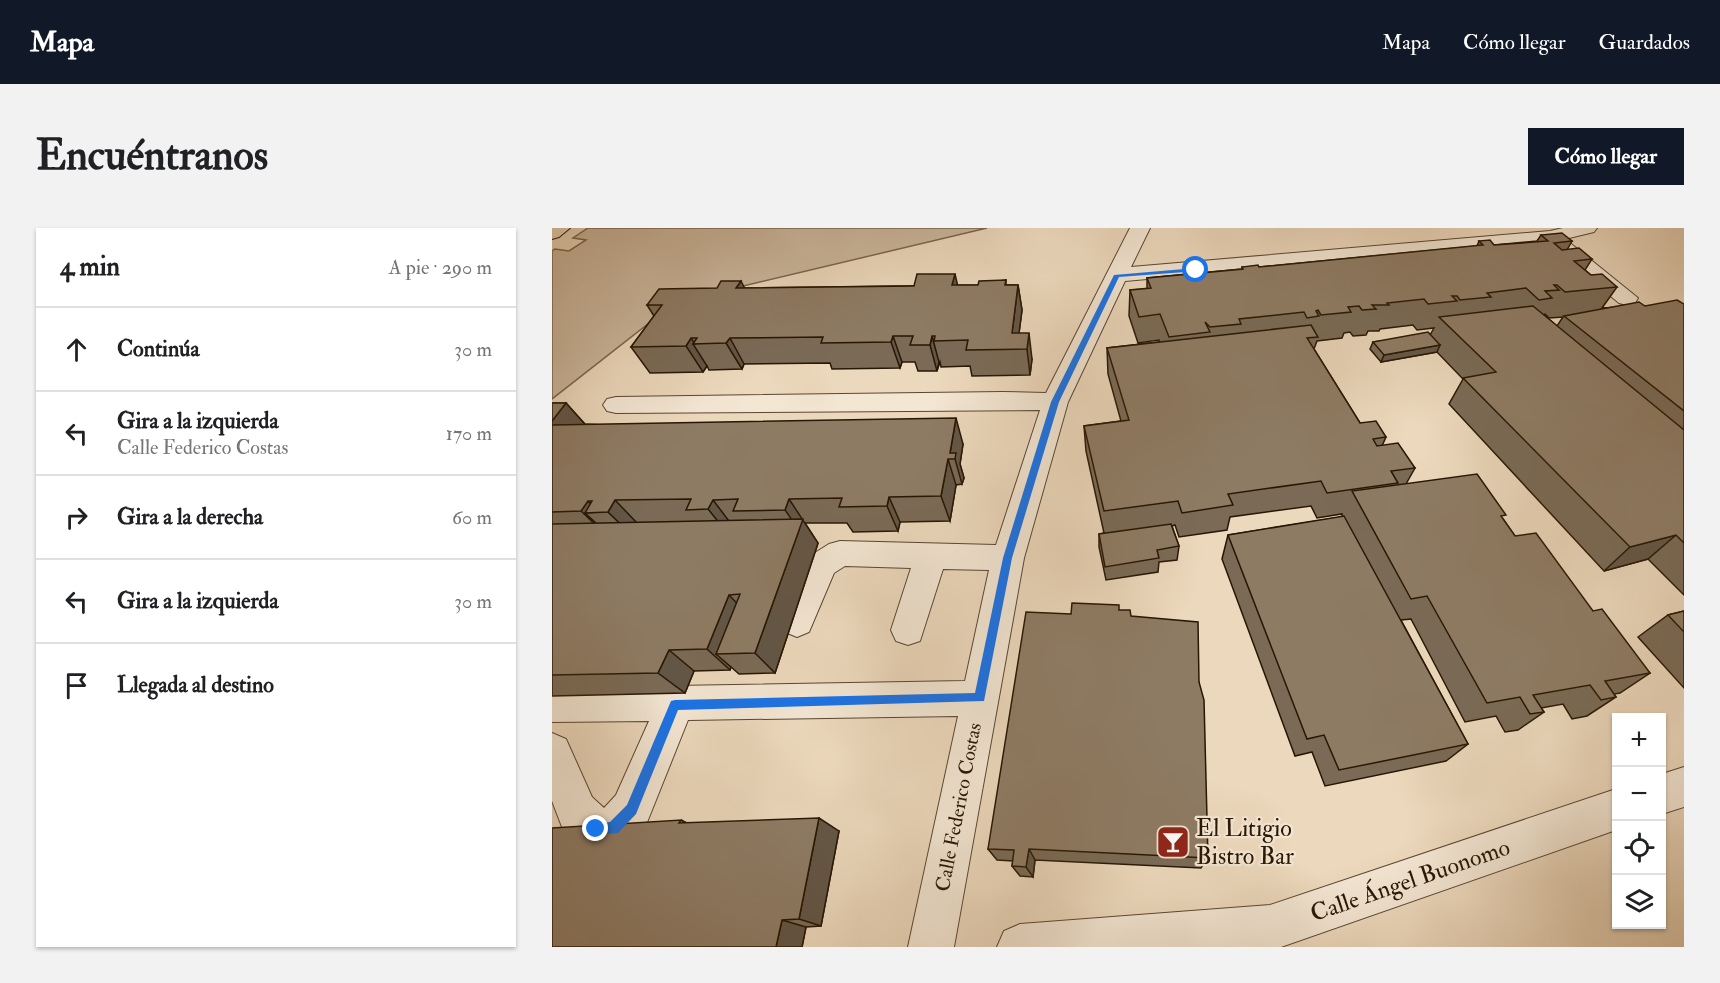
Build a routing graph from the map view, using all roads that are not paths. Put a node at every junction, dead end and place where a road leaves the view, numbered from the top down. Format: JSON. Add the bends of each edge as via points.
{"nodes":[{"id":1,"x":560,"y":228,"type":"edge"},
{"id":2,"x":1140,"y":228,"type":"edge"},
{"id":3,"x":1587,"y":228,"type":"edge"},
{"id":4,"x":552,"y":232,"type":"edge"},
{"id":5,"x":1550,"y":237,"type":"junction"},
{"id":6,"x":1232,"y":266,"type":"junction"},
{"id":7,"x":1117,"y":275,"type":"junction"},
{"id":8,"x":1244,"y":288,"type":"edge"},
{"id":9,"x":1628,"y":298,"type":"dead end"},
{"id":10,"x":1055,"y":402,"type":"junction"},
{"id":11,"x":616,"y":405,"type":"dead end"},
{"id":12,"x":931,"y":554,"type":"junction"},
{"id":13,"x":1008,"y":558,"type":"junction"},
{"id":14,"x":797,"y":622,"type":"dead end"},
{"id":15,"x":908,"y":630,"type":"dead end"},
{"id":16,"x":980,"y":698,"type":"junction"},
{"id":17,"x":552,"y":705,"type":"edge"},
{"id":18,"x":675,"y":705,"type":"junction"},
{"id":19,"x":552,"y":752,"type":"edge"},
{"id":20,"x":1684,"y":787,"type":"edge"},
{"id":21,"x":1666,"y":793,"type":"edge"},
{"id":22,"x":1612,"y":812,"type":"edge"},
{"id":23,"x":931,"y":947,"type":"edge"},
{"id":24,"x":1020,"y":947,"type":"edge"}],
"edges":[{"from":1,"to":4,"type":"highway"},
{"from":2,"to":7,"type":"street","name":"Calle Federico Costas"},
{"from":3,"to":5,"type":"street"},
{"from":5,"to":6,"type":"street"},
{"from":5,"to":9,"type":"street"},
{"from":6,"to":7,"type":"street","via":[[1160,280]]},
{"from":6,"to":8,"type":"street"},
{"from":7,"to":10,"type":"street","name":"Calle Federico Costas"},
{"from":10,"to":11,"type":"street"},
{"from":10,"to":13,"type":"street","name":"Calle Federico Costas"},
{"from":12,"to":13,"type":"street"},
{"from":12,"to":14,"type":"street","via":[[840,553],[821,565]]},
{"from":12,"to":15,"type":"street"},
{"from":13,"to":16,"type":"street","name":"Calle Federico Costas"},
{"from":16,"to":18,"type":"street"},
{"from":16,"to":23,"type":"street","name":"Calle Federico Costas"},
{"from":17,"to":18,"type":"street"},
{"from":18,"to":19,"type":"street","via":[[631,810],[613,829],[596,829],[577,812]]},
{"from":20,"to":21,"type":"street"},
{"from":22,"to":24,"type":"street","name":"Calle Ángel Buonomo","via":[[1270,928]]}]}
